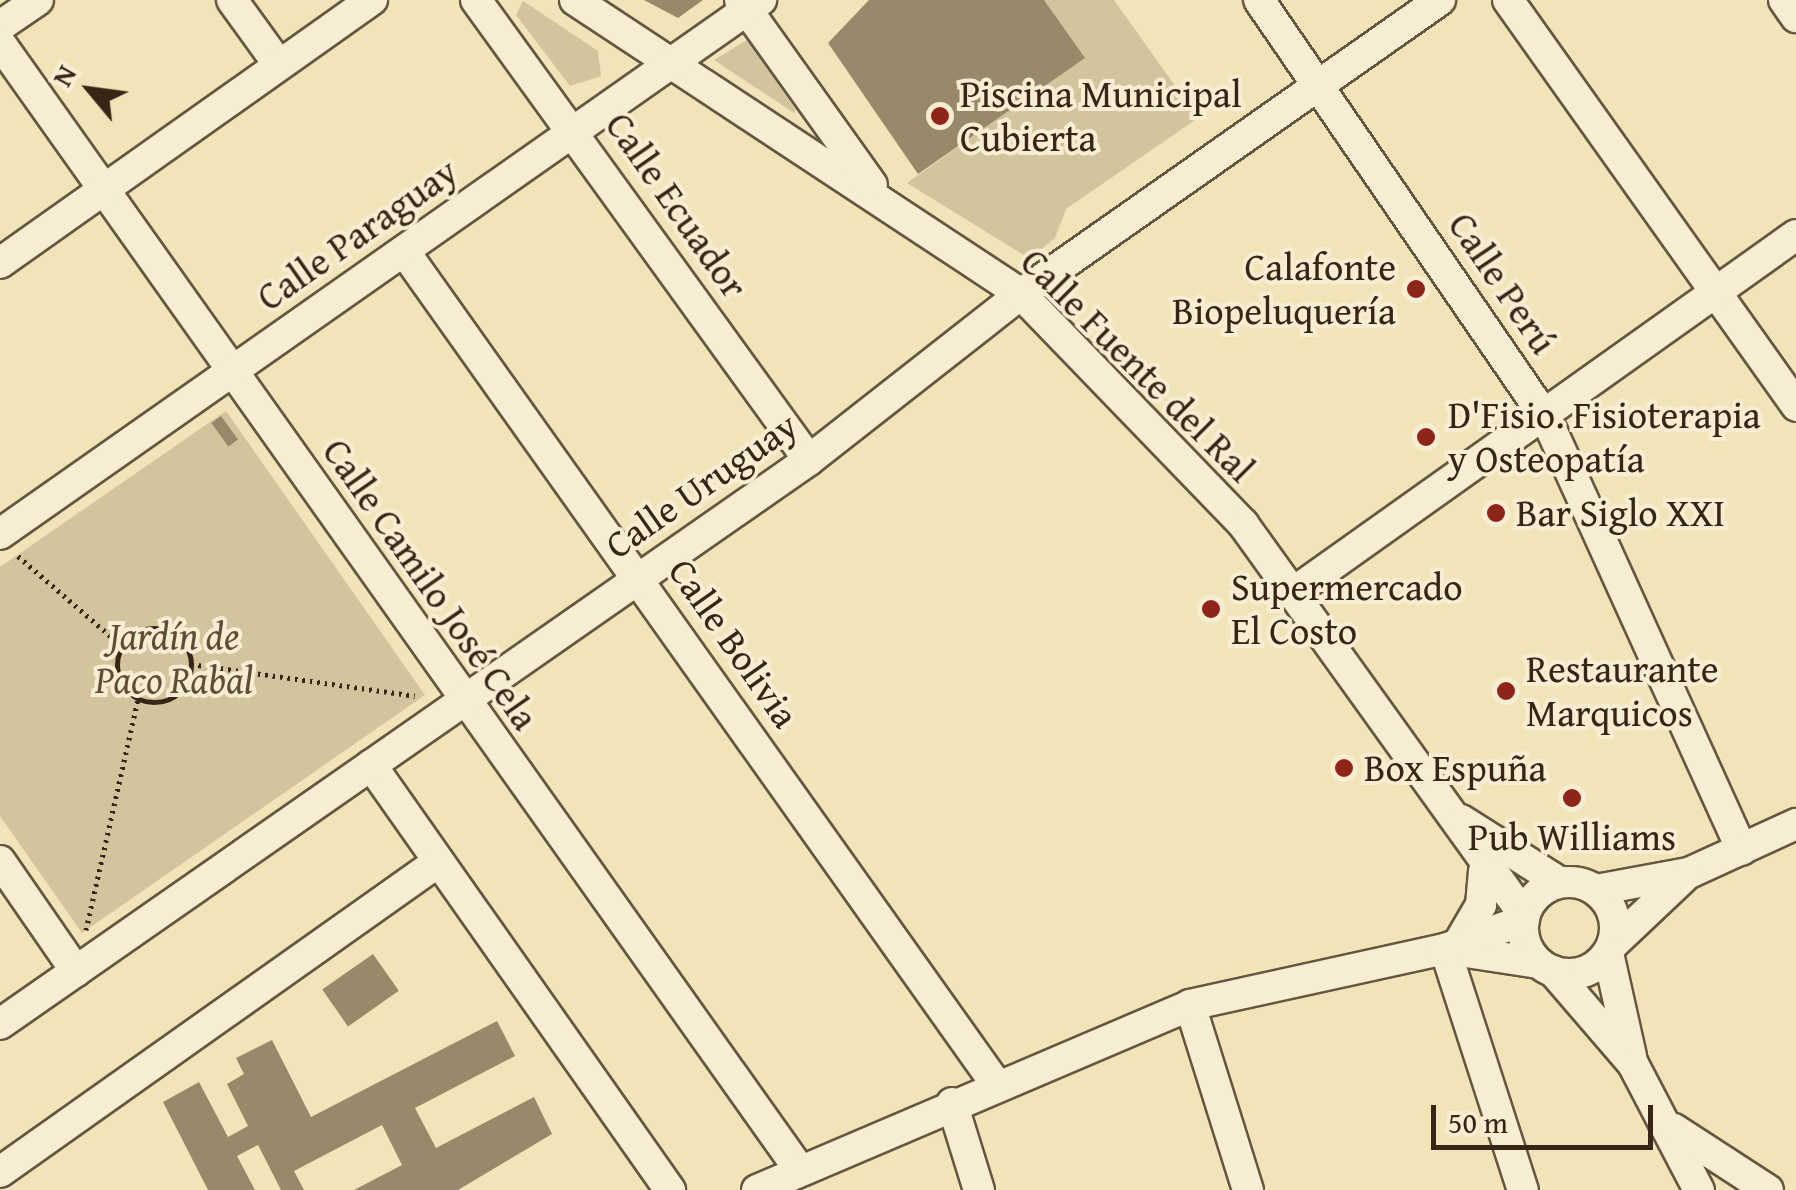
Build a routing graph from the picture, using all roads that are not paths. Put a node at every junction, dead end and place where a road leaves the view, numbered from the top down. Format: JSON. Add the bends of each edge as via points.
{"nodes":[{"id":1,"x":38,"y":0,"type":"edge"},
{"id":2,"x":232,"y":0,"type":"edge"},
{"id":3,"x":372,"y":0,"type":"edge"},
{"id":4,"x":476,"y":0,"type":"edge"},
{"id":5,"x":575,"y":0,"type":"edge"},
{"id":6,"x":1259,"y":0,"type":"edge"},
{"id":7,"x":1440,"y":0,"type":"edge"},
{"id":8,"x":1508,"y":0,"type":"edge"},
{"id":9,"x":1784,"y":0,"type":"edge"},
{"id":10,"x":749,"y":3,"type":"edge"},
{"id":11,"x":1796,"y":16,"type":"edge"},
{"id":12,"x":0,"y":26,"type":"edge"},
{"id":13,"x":0,"y":43,"type":"edge"},
{"id":14,"x":670,"y":61,"type":"junction"},
{"id":15,"x":279,"y":65,"type":"junction"},
{"id":16,"x":1321,"y":84,"type":"junction"},
{"id":17,"x":573,"y":128,"type":"junction"},
{"id":18,"x":104,"y":191,"type":"junction"},
{"id":19,"x":884,"y":202,"type":"junction"},
{"id":20,"x":1796,"y":236,"type":"edge"},
{"id":21,"x":404,"y":251,"type":"junction"},
{"id":22,"x":0,"y":263,"type":"edge"},
{"id":23,"x":1715,"y":292,"type":"junction"},
{"id":24,"x":1021,"y":294,"type":"junction"},
{"id":25,"x":232,"y":371,"type":"junction"},
{"id":26,"x":1796,"y":406,"type":"edge"},
{"id":27,"x":1546,"y":418,"type":"junction"},
{"id":28,"x":809,"y":460,"type":"junction"},
{"id":29,"x":7,"y":543,"type":"edge"},
{"id":30,"x":638,"y":577,"type":"junction"},
{"id":31,"x":1294,"y":592,"type":"junction"},
{"id":32,"x":464,"y":702,"type":"junction"},
{"id":33,"x":371,"y":766,"type":"junction"},
{"id":34,"x":1455,"y":815,"type":"junction"},
{"id":35,"x":1796,"y":824,"type":"edge"},
{"id":36,"x":1742,"y":850,"type":"junction"},
{"id":37,"x":0,"y":860,"type":"edge"},
{"id":38,"x":438,"y":862,"type":"junction"},
{"id":39,"x":1484,"y":870,"type":"junction"},
{"id":40,"x":1689,"y":873,"type":"junction"},
{"id":41,"x":1560,"y":882,"type":"junction"},
{"id":42,"x":1596,"y":890,"type":"junction"},
{"id":43,"x":1524,"y":918,"type":"junction"},
{"id":44,"x":1452,"y":946,"type":"junction"},
{"id":45,"x":1610,"y":948,"type":"junction"},
{"id":46,"x":1546,"y":967,"type":"junction"},
{"id":47,"x":76,"y":972,"type":"junction"},
{"id":48,"x":1190,"y":1005,"type":"junction"},
{"id":49,"x":0,"y":1024,"type":"edge"},
{"id":50,"x":1633,"y":1064,"type":"junction"},
{"id":51,"x":996,"y":1084,"type":"junction"},
{"id":52,"x":952,"y":1104,"type":"junction"},
{"id":53,"x":1672,"y":1127,"type":"junction"},
{"id":54,"x":799,"y":1169,"type":"junction"},
{"id":55,"x":0,"y":1172,"type":"edge"},
{"id":56,"x":670,"y":1190,"type":"edge"},
{"id":57,"x":758,"y":1190,"type":"edge"},
{"id":58,"x":978,"y":1190,"type":"edge"},
{"id":59,"x":1248,"y":1190,"type":"edge"},
{"id":60,"x":1523,"y":1190,"type":"edge"},
{"id":61,"x":1699,"y":1190,"type":"edge"},
{"id":62,"x":1768,"y":1190,"type":"edge"}],
"edges":[{"from":1,"to":12,"type":"street"},
{"from":2,"to":15,"type":"street"},
{"from":3,"to":15,"type":"street"},
{"from":4,"to":17,"type":"street","name":"Calle Ecuador"},
{"from":5,"to":14,"type":"street","name":"Calle Fuente del Ral"},
{"from":6,"to":16,"type":"street","name":"Calle Perú"},
{"from":7,"to":16,"type":"street","name":"Calle Uruguay"},
{"from":8,"to":23,"type":"street"},
{"from":9,"to":11,"type":"street"},
{"from":10,"to":14,"type":"street","name":"Calle Paraguay"},
{"from":10,"to":19,"type":"street"},
{"from":13,"to":18,"type":"street","name":"Calle Camilo José Cela"},
{"from":14,"to":17,"type":"street","name":"Calle Paraguay"},
{"from":14,"to":19,"type":"street","name":"Calle Fuente del Ral"},
{"from":15,"to":18,"type":"street"},
{"from":16,"to":24,"type":"street","name":"Calle Uruguay"},
{"from":16,"to":27,"type":"street","name":"Calle Perú"},
{"from":17,"to":21,"type":"street","name":"Calle Paraguay"},
{"from":17,"to":28,"type":"street","name":"Calle Ecuador"},
{"from":18,"to":22,"type":"street"},
{"from":18,"to":25,"type":"street","name":"Calle Camilo José Cela"},
{"from":19,"to":24,"type":"street","name":"Calle Fuente del Ral"},
{"from":20,"to":23,"type":"street"},
{"from":21,"to":25,"type":"street","name":"Calle Paraguay"},
{"from":21,"to":30,"type":"street","name":"Calle Bolivia"},
{"from":23,"to":26,"type":"street"},
{"from":23,"to":27,"type":"street"},
{"from":24,"to":28,"type":"street","name":"Calle Uruguay"},
{"from":24,"to":31,"type":"street","name":"Calle Fuente del Ral","via":[[1242,524]]},
{"from":25,"to":29,"type":"street","name":"Calle Paraguay"},
{"from":25,"to":32,"type":"street","name":"Calle Camilo José Cela"},
{"from":27,"to":31,"type":"street"},
{"from":27,"to":36,"type":"street","name":"Calle Perú"},
{"from":28,"to":30,"type":"street","name":"Calle Uruguay"},
{"from":30,"to":32,"type":"street","name":"Calle Uruguay"},
{"from":30,"to":51,"type":"street","name":"Calle Bolivia"},
{"from":31,"to":34,"type":"street","name":"Calle Fuente del Ral"},
{"from":32,"to":33,"type":"street","name":"Calle Uruguay"},
{"from":32,"to":54,"type":"street","name":"Calle Camilo José Cela"},
{"from":33,"to":38,"type":"street"},
{"from":33,"to":47,"type":"street","name":"Calle Uruguay"},
{"from":34,"to":39,"type":"street","name":"Calle Fuente del Ral"},
{"from":34,"to":41,"type":"street","name":"Calle Fuente del Ral"},
{"from":35,"to":36,"type":"street"},
{"from":36,"to":40,"type":"street"},
{"from":37,"to":47,"type":"street"},
{"from":38,"to":55,"type":"street"},
{"from":38,"to":56,"type":"street"},
{"from":39,"to":43,"type":"street","name":"Calle Fuente del Ral"},
{"from":39,"to":44,"type":"street","via":[[1481,905]]},
{"from":40,"to":42,"type":"street"},
{"from":40,"to":45,"type":"street"},
{"from":41,"to":42,"type":"street"},
{"from":41,"to":43,"type":"street"},
{"from":42,"to":45,"type":"street","via":[[1615,920]]},
{"from":43,"to":44,"type":"street"},
{"from":43,"to":46,"type":"street"},
{"from":44,"to":46,"type":"street"},
{"from":44,"to":48,"type":"street"},
{"from":44,"to":60,"type":"street"},
{"from":45,"to":46,"type":"street","via":[[1587,971]]},
{"from":45,"to":50,"type":"street"},
{"from":46,"to":50,"type":"street"},
{"from":47,"to":49,"type":"street","name":"Calle Uruguay"},
{"from":48,"to":51,"type":"street"},
{"from":48,"to":59,"type":"street"},
{"from":50,"to":53,"type":"street"},
{"from":51,"to":52,"type":"street"},
{"from":52,"to":54,"type":"street"},
{"from":52,"to":58,"type":"street"},
{"from":53,"to":61,"type":"street"},
{"from":53,"to":62,"type":"street"},
{"from":54,"to":57,"type":"street"}]}
